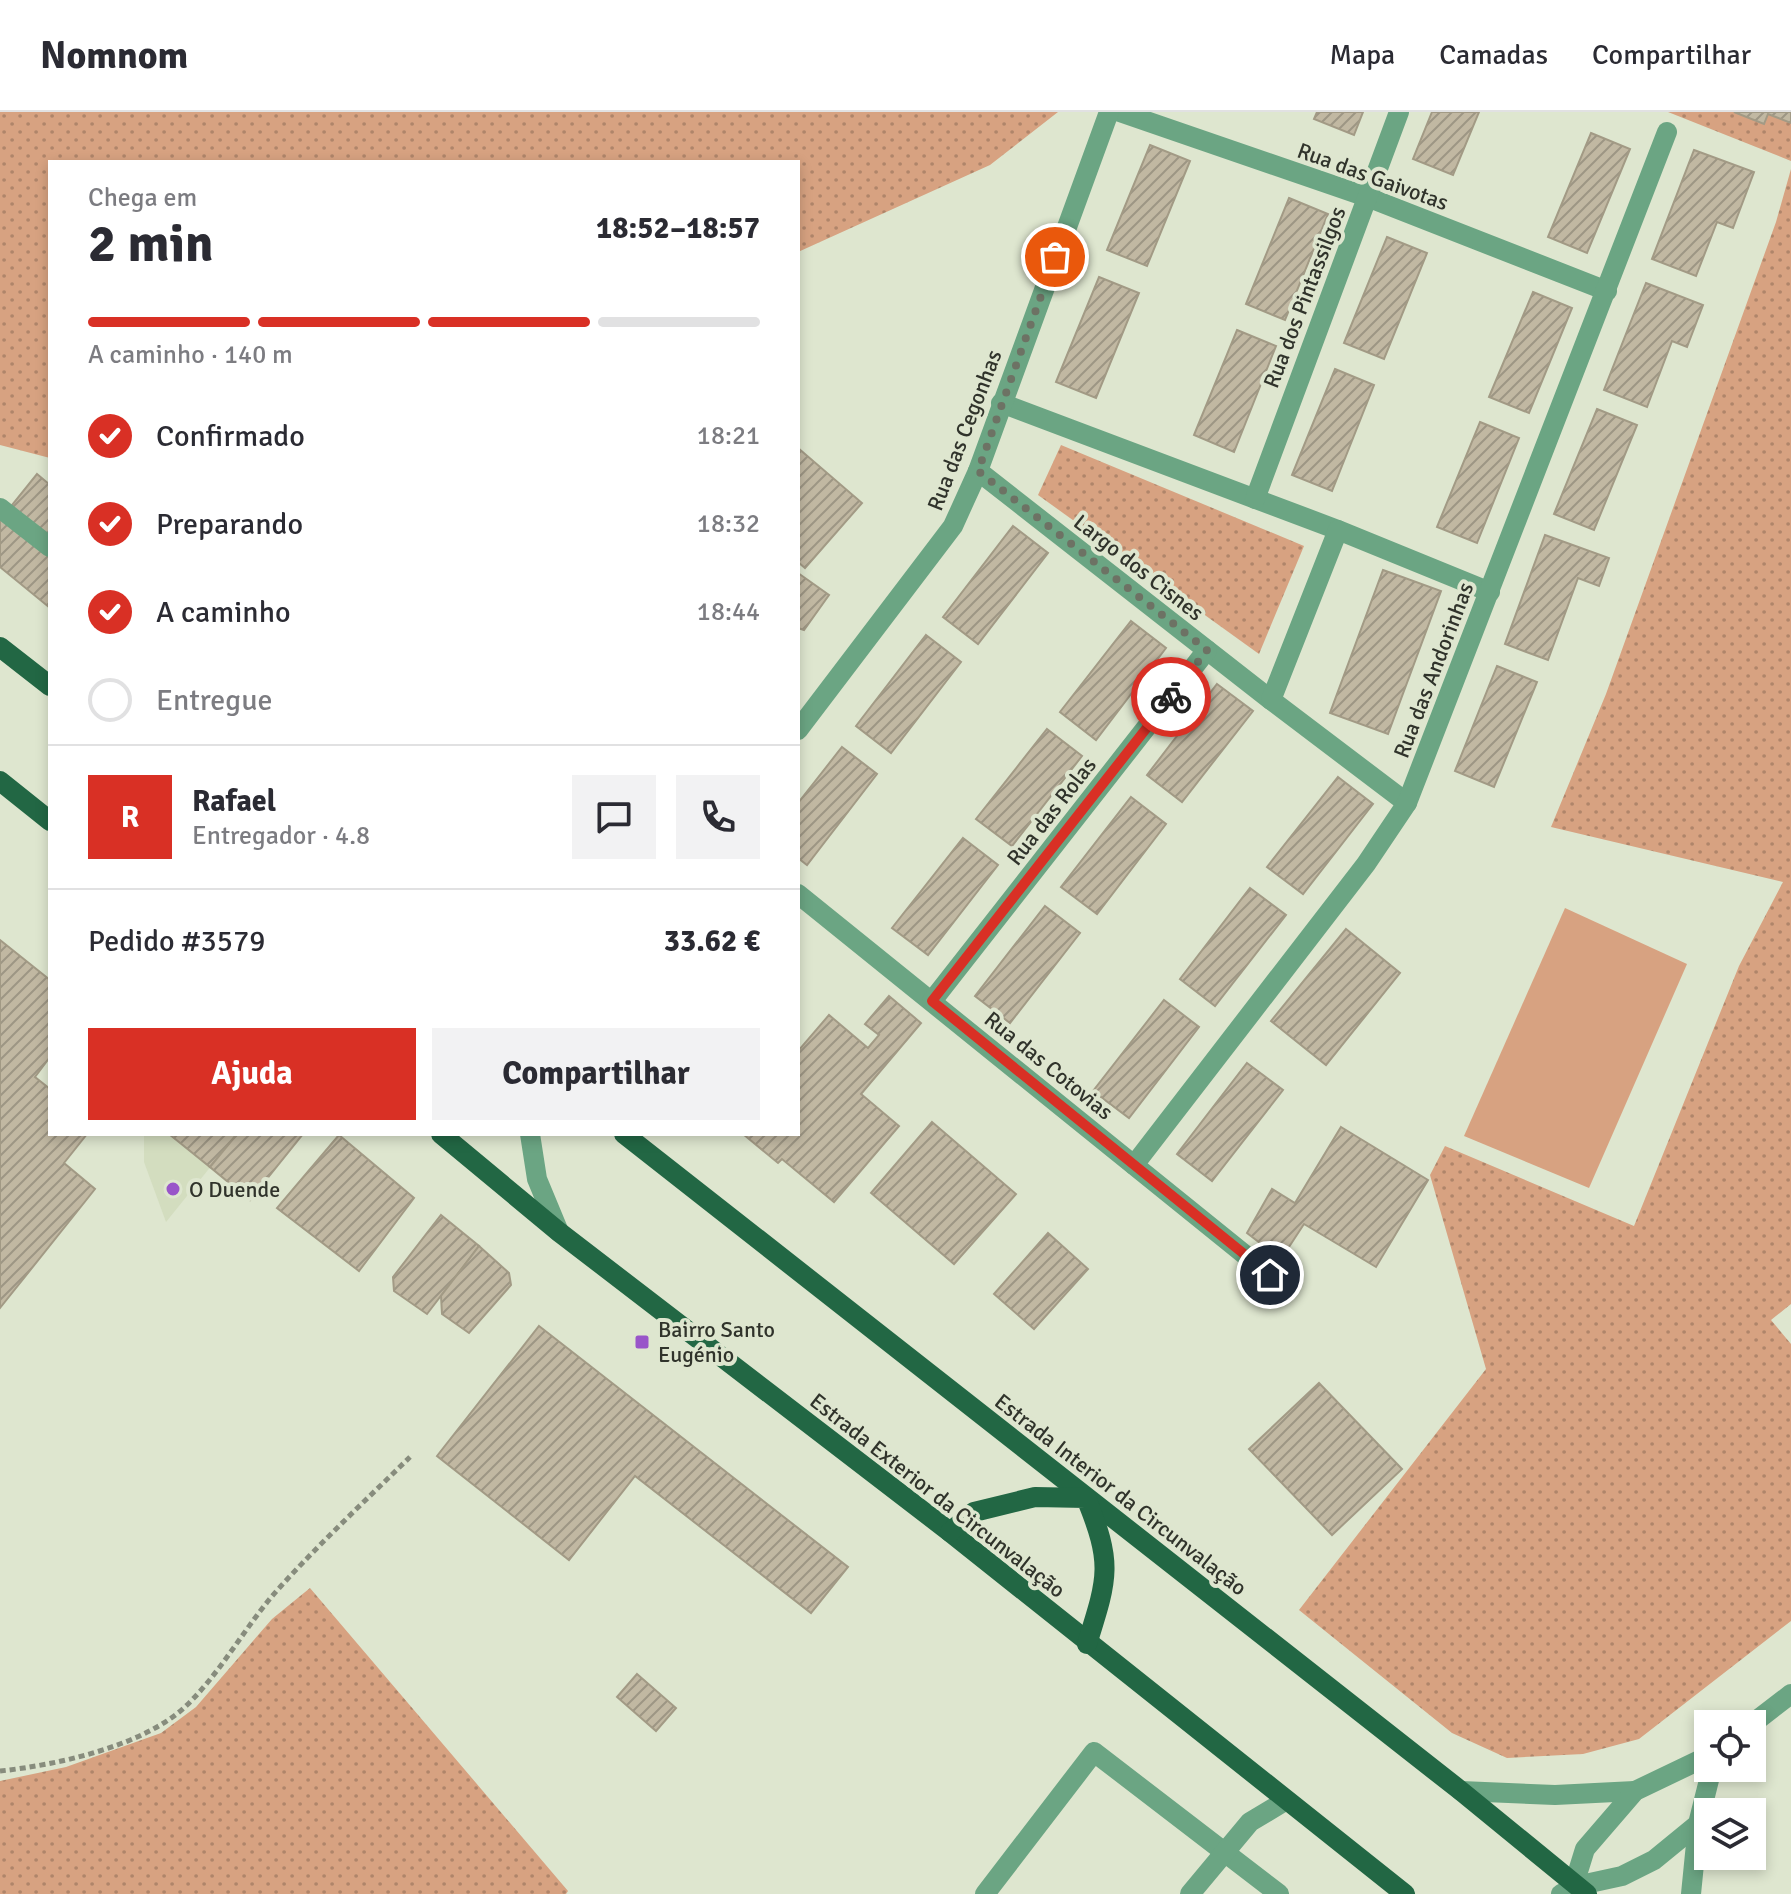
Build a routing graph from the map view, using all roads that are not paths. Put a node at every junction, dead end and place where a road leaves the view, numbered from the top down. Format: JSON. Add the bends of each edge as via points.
{"nodes":[{"id":1,"x":1109,"y":112,"type":"edge"},
{"id":2,"x":1120,"y":112,"type":"edge"},
{"id":3,"x":1399,"y":112,"type":"edge"},
{"id":4,"x":1667,"y":132,"type":"dead end"},
{"id":5,"x":1367,"y":197,"type":"junction"},
{"id":6,"x":1607,"y":291,"type":"junction"},
{"id":7,"x":1001,"y":403,"type":"junction"},
{"id":8,"x":978,"y":471,"type":"junction"},
{"id":9,"x":1255,"y":499,"type":"junction"},
{"id":10,"x":0,"y":508,"type":"edge"},
{"id":11,"x":1338,"y":530,"type":"junction"},
{"id":12,"x":48,"y":545,"type":"edge"},
{"id":13,"x":1490,"y":592,"type":"junction"},
{"id":14,"x":0,"y":647,"type":"edge"},
{"id":15,"x":1207,"y":650,"type":"junction"},
{"id":16,"x":48,"y":684,"type":"edge"},
{"id":17,"x":1271,"y":700,"type":"junction"},
{"id":18,"x":800,"y":727,"type":"edge"},
{"id":19,"x":0,"y":781,"type":"edge"},
{"id":20,"x":1407,"y":803,"type":"junction"},
{"id":21,"x":48,"y":819,"type":"edge"},
{"id":22,"x":800,"y":896,"type":"edge"},
{"id":23,"x":932,"y":1001,"type":"junction"},
{"id":24,"x":443,"y":1136,"type":"edge"},
{"id":25,"x":530,"y":1136,"type":"edge"},
{"id":26,"x":627,"y":1136,"type":"edge"},
{"id":27,"x":1134,"y":1165,"type":"junction"},
{"id":28,"x":559,"y":1232,"type":"junction"},
{"id":29,"x":1270,"y":1275,"type":"dead end"},
{"id":30,"x":1086,"y":1498,"type":"junction"},
{"id":31,"x":950,"y":1532,"type":"junction"},
{"id":32,"x":1087,"y":1644,"type":"junction"},
{"id":33,"x":1791,"y":1694,"type":"edge"},
{"id":34,"x":1766,"y":1713,"type":"edge"},
{"id":35,"x":1694,"y":1763,"type":"edge"},
{"id":36,"x":1461,"y":1791,"type":"junction"},
{"id":37,"x":1635,"y":1791,"type":"junction"},
{"id":38,"x":1285,"y":1801,"type":"junction"},
{"id":39,"x":1694,"y":1827,"type":"edge"},
{"id":40,"x":1225,"y":1852,"type":"junction"},
{"id":41,"x":1694,"y":1864,"type":"edge"},
{"id":42,"x":1574,"y":1892,"type":"edge"},
{"id":43,"x":985,"y":1894,"type":"edge"},
{"id":44,"x":1190,"y":1894,"type":"edge"},
{"id":45,"x":1279,"y":1894,"type":"edge"},
{"id":46,"x":1405,"y":1894,"type":"edge"},
{"id":47,"x":1691,"y":1894,"type":"edge"}],
"edges":[{"from":1,"to":7,"type":"street","name":"Rua das Cegonhas"},
{"from":2,"to":5,"type":"street","name":"Rua das Gaivotas"},
{"from":3,"to":5,"type":"street","name":"Rua dos Pintassilgos"},
{"from":4,"to":6,"type":"street","name":"Rua das Andorinhas"},
{"from":5,"to":6,"type":"street","name":"Rua das Gaivotas"},
{"from":5,"to":9,"type":"street","name":"Rua dos Pintassilgos"},
{"from":6,"to":13,"type":"street","name":"Rua das Andorinhas"},
{"from":7,"to":8,"type":"street","name":"Rua das Cegonhas"},
{"from":7,"to":9,"type":"street"},
{"from":8,"to":15,"type":"street","name":"Largo dos Cisnes"},
{"from":8,"to":18,"type":"street","name":"Rua das Cegonhas","via":[[953,526]]},
{"from":9,"to":11,"type":"street"},
{"from":10,"to":12,"type":"street"},
{"from":11,"to":13,"type":"street"},
{"from":11,"to":17,"type":"street"},
{"from":13,"to":20,"type":"street","name":"Rua das Andorinhas"},
{"from":14,"to":16,"type":"main road"},
{"from":15,"to":17,"type":"street","name":"Largo dos Cisnes"},
{"from":15,"to":23,"type":"street","name":"Rua das Rolas"},
{"from":17,"to":20,"type":"street","name":"Largo dos Cisnes"},
{"from":19,"to":21,"type":"main road"},
{"from":20,"to":27,"type":"street","name":"Rua das Andorinhas"},
{"from":22,"to":23,"type":"street","name":"Rua das Cotovias"},
{"from":23,"to":27,"type":"street","name":"Rua das Cotovias"},
{"from":24,"to":28,"type":"main road","name":"Estrada Exterior da Circunvalação"},
{"from":25,"to":28,"type":"street","via":[[537,1179]]},
{"from":26,"to":30,"type":"main road","name":"Estrada Interior da Circunvalação"},
{"from":27,"to":29,"type":"street","name":"Rua das Cotovias"},
{"from":28,"to":31,"type":"main road","name":"Estrada Exterior da Circunvalação"},
{"from":30,"to":31,"type":"main road","via":[[1035,1497],[974,1512]]},
{"from":30,"to":32,"type":"main road","via":[[1105,1544],[1105,1588]]},
{"from":30,"to":36,"type":"main road","name":"Estrada Interior da Circunvalação"},
{"from":31,"to":32,"type":"main road","name":"Estrada Exterior da Circunvalação"},
{"from":32,"to":38,"type":"main road","name":"Estrada Exterior da Circunvalação"},
{"from":33,"to":34,"type":"street"},
{"from":35,"to":37,"type":"street"},
{"from":36,"to":37,"type":"street"},
{"from":36,"to":42,"type":"main road","name":"Estrada Interior da Circunvalação"},
{"from":37,"to":42,"type":"street","via":[[1585,1849]]},
{"from":38,"to":40,"type":"street","via":[[1250,1822]]},
{"from":38,"to":46,"type":"main road","name":"Estrada Exterior da Circunvalação"},
{"from":39,"to":42,"type":"street","via":[[1654,1860]]},
{"from":40,"to":43,"type":"street","via":[[1094,1752]]},
{"from":40,"to":44,"type":"street"},
{"from":40,"to":45,"type":"street"},
{"from":41,"to":47,"type":"street"}]}
